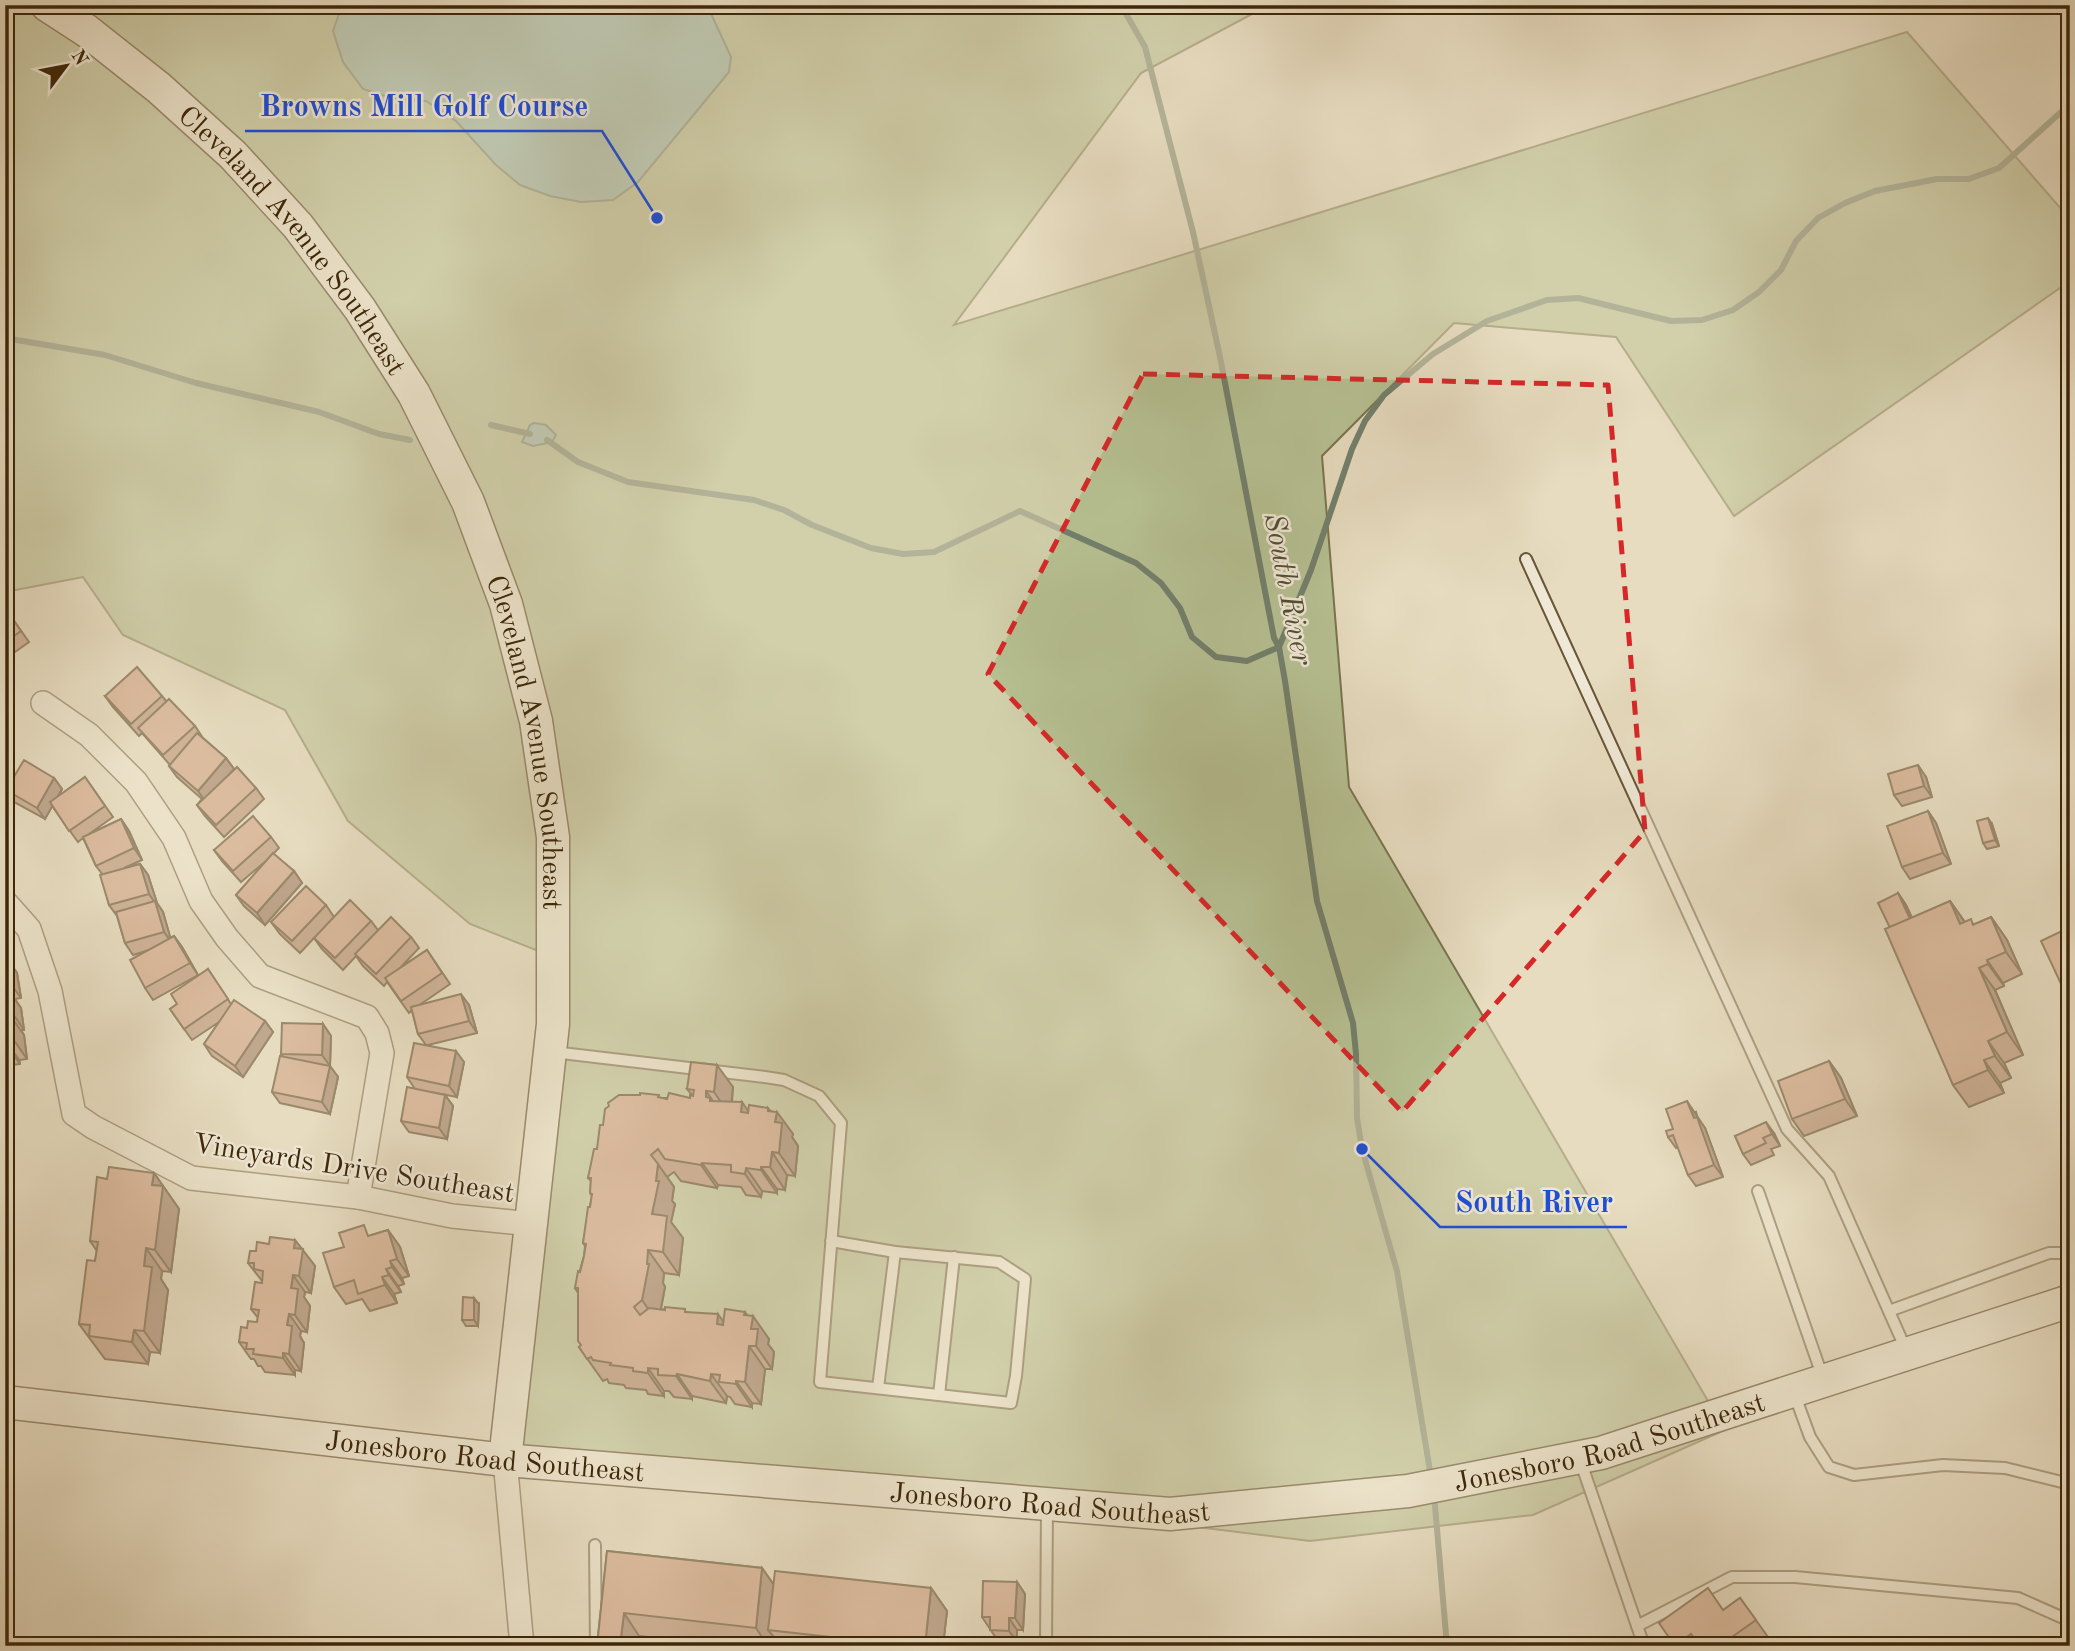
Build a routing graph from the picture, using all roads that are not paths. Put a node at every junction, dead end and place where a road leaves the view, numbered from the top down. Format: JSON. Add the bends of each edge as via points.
{"nodes":[{"id":1,"x":47,"y":5,"type":"edge"},
{"id":2,"x":1526,"y":559,"type":"dead end"},
{"id":3,"x":43,"y":704,"type":"dead end"},
{"id":4,"x":5,"y":902,"type":"edge"},
{"id":5,"x":550,"y":1051,"type":"junction"},
{"id":6,"x":1758,"y":1192,"type":"dead end"},
{"id":7,"x":358,"y":1197,"type":"junction"},
{"id":8,"x":531,"y":1224,"type":"junction"},
{"id":9,"x":831,"y":1241,"type":"junction"},
{"id":10,"x":895,"y":1252,"type":"junction"},
{"id":11,"x":954,"y":1257,"type":"junction"},
{"id":12,"x":2070,"y":1257,"type":"edge"},
{"id":13,"x":2070,"y":1301,"type":"edge"},
{"id":14,"x":1889,"y":1311,"type":"junction"},
{"id":15,"x":1908,"y":1353,"type":"junction"},
{"id":16,"x":1824,"y":1380,"type":"junction"},
{"id":17,"x":878,"y":1388,"type":"junction"},
{"id":18,"x":1793,"y":1391,"type":"junction"},
{"id":19,"x":939,"y":1395,"type":"junction"},
{"id":20,"x":5,"y":1402,"type":"edge"},
{"id":21,"x":1579,"y":1457,"type":"junction"},
{"id":22,"x":505,"y":1460,"type":"junction"},
{"id":23,"x":2070,"y":1484,"type":"edge"},
{"id":24,"x":1047,"y":1504,"type":"junction"},
{"id":25,"x":595,"y":1545,"type":"dead end"},
{"id":26,"x":2070,"y":1621,"type":"edge"},
{"id":27,"x":1637,"y":1626,"type":"junction"},
{"id":28,"x":522,"y":1646,"type":"edge"},
{"id":29,"x":596,"y":1646,"type":"edge"},
{"id":30,"x":1046,"y":1646,"type":"edge"},
{"id":31,"x":1644,"y":1646,"type":"edge"}],
"edges":[{"from":1,"to":5,"type":"main road","name":"Cleveland Avenue Southeast","via":[[159,88],[233,155],[298,226],[360,309],[414,394],[468,502],[506,604],[536,721],[553,837]]},
{"from":2,"to":14,"type":"lane","via":[[1787,1129],[1829,1176]]},
{"from":3,"to":7,"type":"street","via":[[89,735],[136,782],[174,838],[201,901],[260,976],[367,1017],[382,1053]]},
{"from":4,"to":7,"type":"street","name":"Vineyards Drive Southeast","via":[[29,929],[50,991],[74,1114],[191,1178]]},
{"from":5,"to":8,"type":"main road","name":"Cleveland Avenue Southeast"},
{"from":5,"to":9,"type":"lane","via":[[785,1080],[820,1096],[841,1122]]},
{"from":6,"to":16,"type":"lane"},
{"from":7,"to":8,"type":"street","name":"Vineyards Drive Southeast","via":[[452,1216]]},
{"from":8,"to":22,"type":"main road","name":"Cleveland Avenue Southeast"},
{"from":9,"to":10,"type":"lane"},
{"from":9,"to":17,"type":"lane","via":[[820,1382]]},
{"from":10,"to":11,"type":"lane"},
{"from":10,"to":17,"type":"lane"},
{"from":11,"to":19,"type":"lane"},
{"from":11,"to":19,"type":"lane","via":[[999,1262],[1025,1279],[1016,1376],[1011,1403]]},
{"from":12,"to":14,"type":"lane","via":[[2049,1253]]},
{"from":13,"to":15,"type":"main road","name":"Jonesboro Road Southeast"},
{"from":14,"to":15,"type":"lane"},
{"from":15,"to":16,"type":"main road","name":"Jonesboro Road Southeast"},
{"from":16,"to":18,"type":"main road","name":"Jonesboro Road Southeast"},
{"from":17,"to":19,"type":"lane"},
{"from":18,"to":21,"type":"main road","name":"Jonesboro Road Southeast"},
{"from":18,"to":23,"type":"lane","via":[[1810,1437],[1829,1467],[1854,1475],[1943,1465],[2005,1468]]},
{"from":20,"to":22,"type":"main road","name":"Jonesboro Road Southeast"},
{"from":21,"to":24,"type":"main road","name":"Jonesboro Road Southeast","via":[[1408,1491],[1170,1514]]},
{"from":21,"to":27,"type":"lane"},
{"from":22,"to":24,"type":"main road","name":"Jonesboro Road Southeast"},
{"from":22,"to":28,"type":"street","name":"Cleveland Avenue Southeast"},
{"from":24,"to":30,"type":"lane"},
{"from":25,"to":29,"type":"lane"},
{"from":26,"to":27,"type":"lane","via":[[2018,1598],[1795,1577],[1732,1577]]},
{"from":27,"to":31,"type":"lane"}]}
